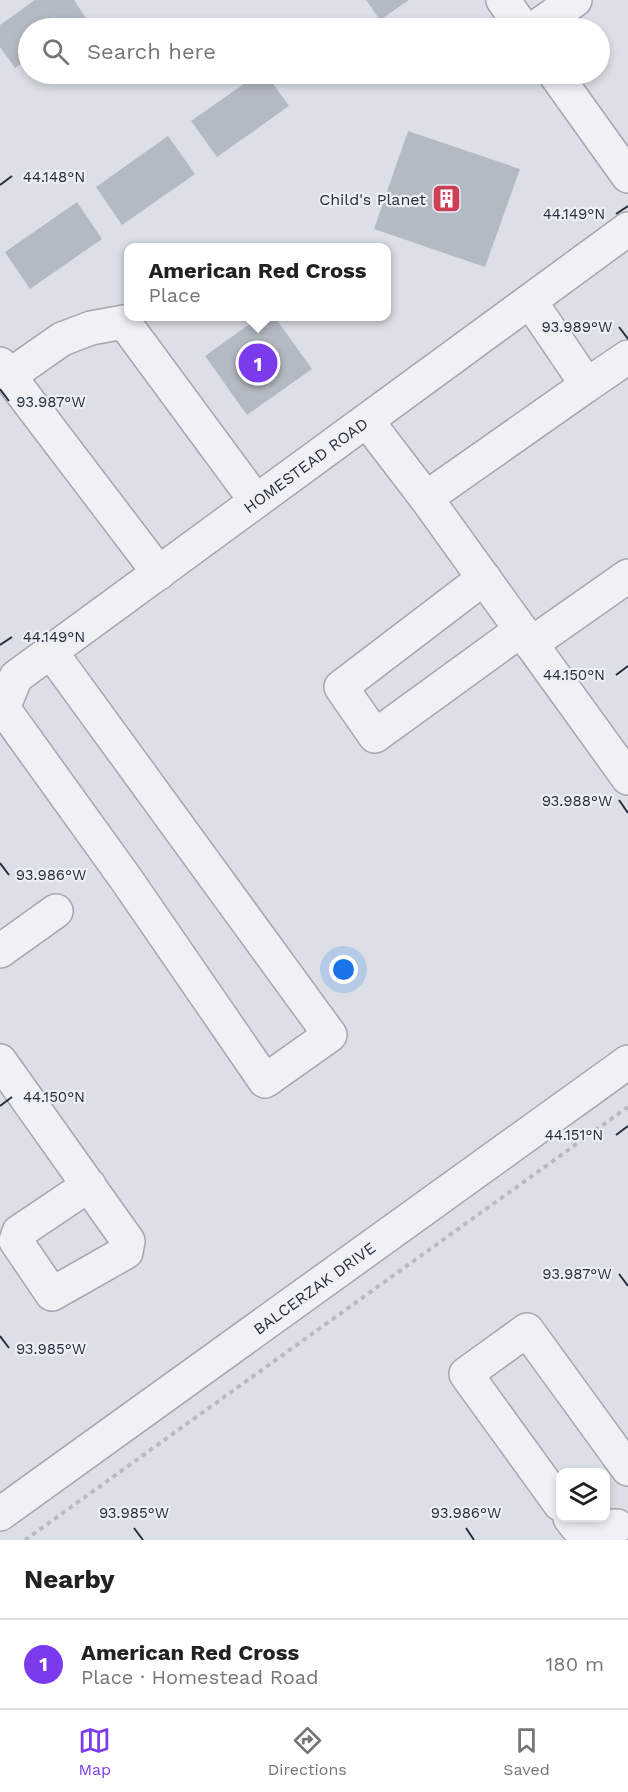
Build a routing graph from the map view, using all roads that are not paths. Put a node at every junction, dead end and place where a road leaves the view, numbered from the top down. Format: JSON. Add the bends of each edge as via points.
{"nodes":[{"id":1,"x":503,"y":0,"type":"edge"},
{"id":2,"x":575,"y":0,"type":"edge"},
{"id":3,"x":516,"y":18,"type":"edge"},
{"id":4,"x":549,"y":18,"type":"edge"},
{"id":5,"x":562,"y":84,"type":"edge"},
{"id":6,"x":628,"y":176,"type":"edge"},
{"id":7,"x":628,"y":229,"type":"edge"},
{"id":8,"x":530,"y":301,"type":"junction"},
{"id":9,"x":628,"y":357,"type":"edge"},
{"id":10,"x":5,"y":370,"type":"edge"},
{"id":11,"x":587,"y":385,"type":"junction"},
{"id":12,"x":367,"y":421,"type":"junction"},
{"id":13,"x":426,"y":498,"type":"junction"},
{"id":14,"x":256,"y":501,"type":"junction"},
{"id":15,"x":159,"y":573,"type":"junction"},
{"id":16,"x":628,"y":576,"type":"edge"},
{"id":17,"x":484,"y":578,"type":"junction"},
{"id":18,"x":526,"y":637,"type":"junction"},
{"id":19,"x":51,"y":652,"type":"junction"},
{"id":20,"x":1,"y":712,"type":"edge"},
{"id":21,"x":628,"y":778,"type":"edge"},
{"id":22,"x":56,"y":911,"type":"dead end"},
{"id":23,"x":0,"y":951,"type":"edge"},
{"id":24,"x":0,"y":1061,"type":"edge"},
{"id":25,"x":628,"y":1062,"type":"edge"},
{"id":26,"x":89,"y":1185,"type":"dead end"},
{"id":27,"x":628,"y":1469,"type":"edge"},
{"id":28,"x":556,"y":1497,"type":"edge"},
{"id":29,"x":0,"y":1514,"type":"edge"},
{"id":30,"x":573,"y":1522,"type":"edge"},
{"id":31,"x":624,"y":1523,"type":"edge"}],
"edges":[{"from":1,"to":3,"type":"street"},
{"from":2,"to":4,"type":"street"},
{"from":5,"to":6,"type":"street"},
{"from":7,"to":8,"type":"street","name":"HOMESTEAD ROAD"},
{"from":8,"to":11,"type":"street"},
{"from":8,"to":12,"type":"street","name":"HOMESTEAD ROAD"},
{"from":9,"to":11,"type":"street"},
{"from":10,"to":14,"type":"street","via":[[62,339],[124,322]]},
{"from":10,"to":15,"type":"street"},
{"from":11,"to":13,"type":"street"},
{"from":12,"to":13,"type":"street"},
{"from":12,"to":14,"type":"street","name":"HOMESTEAD ROAD"},
{"from":13,"to":17,"type":"street"},
{"from":14,"to":15,"type":"street","name":"HOMESTEAD ROAD"},
{"from":15,"to":19,"type":"street","name":"HOMESTEAD ROAD"},
{"from":16,"to":18,"type":"street"},
{"from":17,"to":18,"type":"street"},
{"from":17,"to":18,"type":"street","via":[[341,687],[375,736]]},
{"from":18,"to":21,"type":"street"},
{"from":19,"to":20,"type":"street","name":"HOMESTEAD ROAD","via":[[16,677]]},
{"from":19,"to":20,"type":"street","via":[[330,1035],[265,1081],[126,879]]},
{"from":22,"to":23,"type":"street"},
{"from":24,"to":26,"type":"street"},
{"from":25,"to":29,"type":"street","name":"BALCERZAK DRIVE"},
{"from":27,"to":28,"type":"street","via":[[526,1330],[466,1374]]},
{"from":30,"to":31,"type":"street","via":[[577,1527]]}]}
